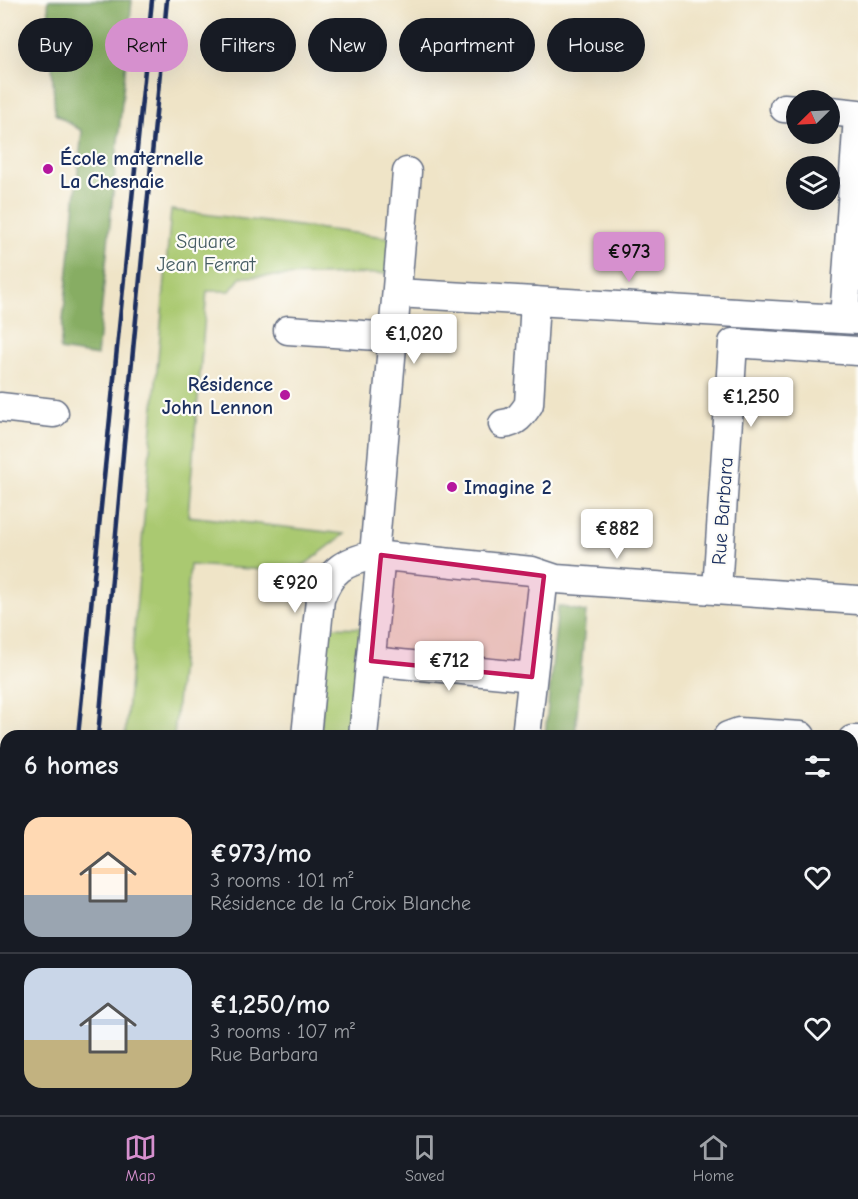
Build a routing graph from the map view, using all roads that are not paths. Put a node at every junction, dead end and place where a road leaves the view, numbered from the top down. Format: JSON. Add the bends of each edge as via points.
{"nodes":[{"id":1,"x":840,"y":112,"type":"edge"},
{"id":2,"x":858,"y":115,"type":"edge"},
{"id":3,"x":858,"y":124,"type":"edge"},
{"id":4,"x":407,"y":172,"type":"dead end"},
{"id":5,"x":397,"y":293,"type":"junction"},
{"id":6,"x":535,"y":301,"type":"junction"},
{"id":7,"x":851,"y":320,"type":"edge"},
{"id":8,"x":288,"y":330,"type":"dead end"},
{"id":9,"x":393,"y":337,"type":"junction"},
{"id":10,"x":858,"y":351,"type":"edge"},
{"id":11,"x":0,"y":407,"type":"edge"},
{"id":12,"x":54,"y":413,"type":"dead end"},
{"id":13,"x":503,"y":424,"type":"dead end"},
{"id":14,"x":378,"y":555,"type":"junction"},
{"id":15,"x":544,"y":576,"type":"junction"},
{"id":16,"x":717,"y":590,"type":"junction"},
{"id":17,"x":858,"y":600,"type":"edge"},
{"id":18,"x":371,"y":661,"type":"junction"},
{"id":19,"x":532,"y":677,"type":"junction"},
{"id":20,"x":307,"y":730,"type":"edge"},
{"id":21,"x":364,"y":730,"type":"edge"},
{"id":22,"x":527,"y":730,"type":"edge"}],
"edges":[{"from":1,"to":2,"type":"street"},
{"from":2,"to":3,"type":"street"},
{"from":3,"to":7,"type":"street"},
{"from":4,"to":5,"type":"street"},
{"from":5,"to":6,"type":"street"},
{"from":5,"to":9,"type":"street"},
{"from":6,"to":7,"type":"street"},
{"from":6,"to":13,"type":"street","via":[[530,404],[512,423]]},
{"from":8,"to":9,"type":"street"},
{"from":9,"to":14,"type":"street"},
{"from":10,"to":16,"type":"street","name":"Rue Barbara","via":[[733,343]]},
{"from":11,"to":12,"type":"street"},
{"from":14,"to":15,"type":"street","via":[[531,571]]},
{"from":14,"to":18,"type":"street"},
{"from":14,"to":20,"type":"street","via":[[342,566],[325,586],[320,599]]},
{"from":15,"to":16,"type":"street"},
{"from":15,"to":19,"type":"street"},
{"from":16,"to":17,"type":"street"},
{"from":18,"to":19,"type":"street"},
{"from":18,"to":21,"type":"street"},
{"from":19,"to":22,"type":"street"}]}
